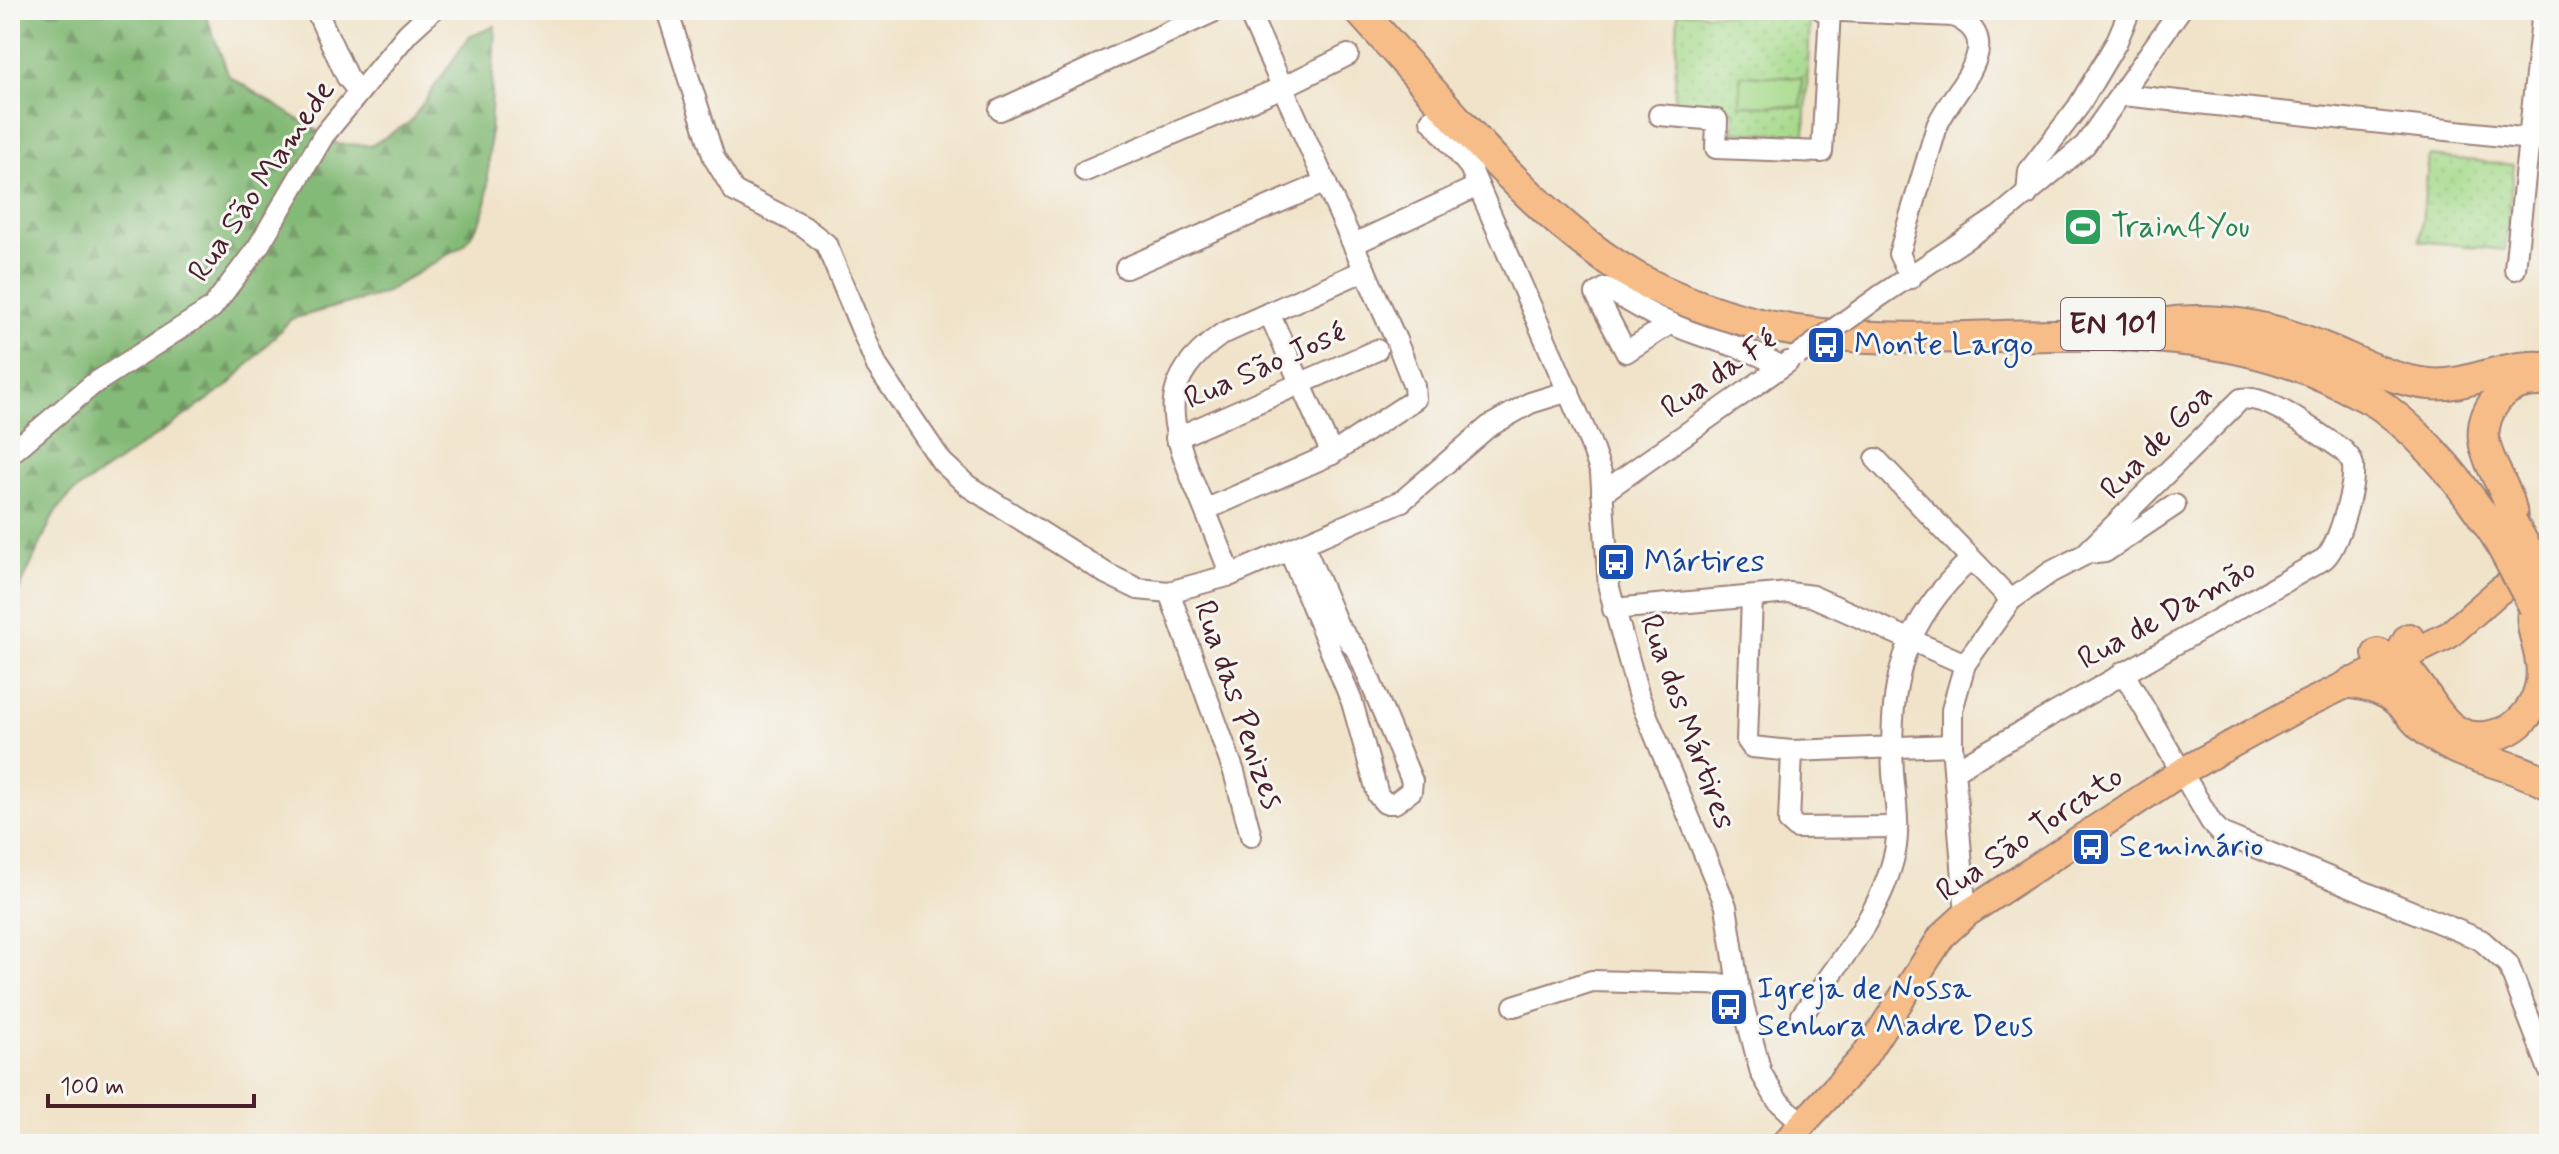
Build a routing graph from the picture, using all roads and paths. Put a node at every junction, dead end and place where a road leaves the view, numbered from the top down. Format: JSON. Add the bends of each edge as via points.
{"nodes":[{"id":1,"x":316,"y":10,"type":"edge"},
{"id":2,"x":433,"y":10,"type":"edge"},
{"id":3,"x":667,"y":10,"type":"edge"},
{"id":4,"x":1217,"y":10,"type":"edge"},
{"id":5,"x":1248,"y":10,"type":"edge"},
{"id":6,"x":1359,"y":10,"type":"edge"},
{"id":7,"x":1376,"y":10,"type":"edge"},
{"id":8,"x":1822,"y":10,"type":"edge"},
{"id":9,"x":2130,"y":10,"type":"edge"},
{"id":10,"x":2180,"y":10,"type":"edge"},
{"id":11,"x":2543,"y":10,"type":"edge"},
{"id":12,"x":1830,"y":11,"type":"edge"},
{"id":13,"x":1348,"y":55,"type":"dead end"},
{"id":14,"x":1283,"y":87,"type":"junction"},
{"id":15,"x":359,"y":92,"type":"junction"},
{"id":16,"x":2123,"y":95,"type":"junction"},
{"id":17,"x":1000,"y":110,"type":"dead end"},
{"id":18,"x":1659,"y":115,"type":"dead end"},
{"id":19,"x":1431,"y":120,"type":"dead end"},
{"id":20,"x":2539,"y":140,"type":"edge"},
{"id":21,"x":1085,"y":171,"type":"dead end"},
{"id":22,"x":1326,"y":182,"type":"junction"},
{"id":23,"x":1478,"y":186,"type":"junction"},
{"id":24,"x":2027,"y":195,"type":"junction"},
{"id":25,"x":1354,"y":244,"type":"junction"},
{"id":26,"x":1126,"y":268,"type":"dead end"},
{"id":27,"x":2515,"y":269,"type":"dead end"},
{"id":28,"x":1365,"y":270,"type":"junction"},
{"id":29,"x":1911,"y":278,"type":"junction"},
{"id":30,"x":1269,"y":313,"type":"junction"},
{"id":31,"x":1671,"y":323,"type":"dead end"},
{"id":32,"x":2158,"y":324,"type":"junction"},
{"id":33,"x":1377,"y":350,"type":"dead end"},
{"id":34,"x":1781,"y":367,"type":"junction"},
{"id":35,"x":2549,"y":368,"type":"edge"},
{"id":36,"x":2549,"y":383,"type":"edge"},
{"id":37,"x":1300,"y":384,"type":"junction"},
{"id":38,"x":1569,"y":391,"type":"junction"},
{"id":39,"x":1176,"y":438,"type":"junction"},
{"id":40,"x":10,"y":454,"type":"edge"},
{"id":41,"x":1332,"y":454,"type":"junction"},
{"id":42,"x":1876,"y":459,"type":"dead end"},
{"id":43,"x":2353,"y":468,"type":"joint"},
{"id":44,"x":1602,"y":493,"type":"junction"},
{"id":45,"x":2175,"y":505,"type":"dead end"},
{"id":46,"x":1205,"y":510,"type":"junction"},
{"id":47,"x":2504,"y":530,"type":"junction"},
{"id":48,"x":2549,"y":536,"type":"edge"},
{"id":49,"x":1296,"y":547,"type":"junction"},
{"id":50,"x":2084,"y":555,"type":"junction"},
{"id":51,"x":2549,"y":555,"type":"edge"},
{"id":52,"x":1971,"y":559,"type":"junction"},
{"id":53,"x":1231,"y":575,"type":"junction"},
{"id":54,"x":1169,"y":592,"type":"junction"},
{"id":55,"x":1752,"y":597,"type":"junction"},
{"id":56,"x":2542,"y":598,"type":"edge"},
{"id":57,"x":2011,"y":600,"type":"junction"},
{"id":58,"x":1613,"y":609,"type":"junction"},
{"id":59,"x":1909,"y":639,"type":"junction"},
{"id":60,"x":2549,"y":640,"type":"edge"},
{"id":61,"x":2403,"y":651,"type":"junction"},
{"id":62,"x":1965,"y":664,"type":"junction"},
{"id":63,"x":2123,"y":672,"type":"junction"},
{"id":64,"x":2351,"y":683,"type":"junction"},
{"id":65,"x":2412,"y":696,"type":"junction"},
{"id":66,"x":1952,"y":745,"type":"junction"},
{"id":67,"x":1892,"y":746,"type":"junction"},
{"id":68,"x":1792,"y":751,"type":"junction"},
{"id":69,"x":2216,"y":752,"type":"junction"},
{"id":70,"x":1955,"y":770,"type":"junction"},
{"id":71,"x":2183,"y":771,"type":"junction"},
{"id":72,"x":2549,"y":784,"type":"edge"},
{"id":73,"x":1896,"y":827,"type":"junction"},
{"id":74,"x":1251,"y":836,"type":"dead end"},
{"id":75,"x":1966,"y":914,"type":"junction"},
{"id":76,"x":1738,"y":985,"type":"junction"},
{"id":77,"x":1514,"y":1006,"type":"dead end"},
{"id":78,"x":2549,"y":1006,"type":"edge"},
{"id":79,"x":2529,"y":1014,"type":"junction"},
{"id":80,"x":1802,"y":1015,"type":"dead end"},
{"id":81,"x":2549,"y":1070,"type":"edge"},
{"id":82,"x":1802,"y":1123,"type":"junction"},
{"id":83,"x":1784,"y":1144,"type":"edge"}],
"edges":[{"from":1,"to":15,"type":"street"},
{"from":2,"to":15,"type":"street","name":"Rua São Mamede"},
{"from":3,"to":54,"type":"street","via":[[714,158],[734,191],[826,244],[877,366],[942,462],[968,486],[1107,574],[1138,589]]},
{"from":4,"to":17,"type":"street"},
{"from":5,"to":14,"type":"street"},
{"from":6,"to":47,"type":"highway","number":"EN 101","via":[[1562,225],[1657,289],[1708,309],[1818,334],[1905,339],[2174,338],[2277,357],[2380,405],[2427,444]]},
{"from":7,"to":32,"type":"highway","number":"EN 101","via":[[1559,199],[1621,244],[1701,286],[1799,315],[1869,323]]},
{"from":8,"to":12,"type":"street"},
{"from":9,"to":24,"type":"street","via":[[2078,107],[2029,171]]},
{"from":10,"to":16,"type":"street","name":"Rua da Fé"},
{"from":11,"to":20,"type":"street"},
{"from":12,"to":18,"type":"street","via":[[1822,152],[1716,148],[1717,120]]},
{"from":12,"to":29,"type":"street","via":[[1953,16],[1975,33],[1978,60],[1937,126],[1899,254]]},
{"from":13,"to":14,"type":"street"},
{"from":14,"to":21,"type":"street"},
{"from":14,"to":22,"type":"street"},
{"from":15,"to":40,"type":"street","name":"Rua São Mamede","via":[[324,135],[258,247],[212,308],[92,385]]},
{"from":16,"to":20,"type":"street"},
{"from":16,"to":24,"type":"street","name":"Rua da Fé","via":[[2085,145]]},
{"from":19,"to":23,"type":"street","name":"Rua dos Mártires","via":[[1470,167]]},
{"from":20,"to":27,"type":"street"},
{"from":22,"to":25,"type":"street"},
{"from":22,"to":26,"type":"street"},
{"from":23,"to":25,"type":"street"},
{"from":23,"to":38,"type":"street","name":"Rua dos Mártires"},
{"from":24,"to":29,"type":"street","name":"Rua da Fé"},
{"from":25,"to":28,"type":"street"},
{"from":28,"to":30,"type":"street"},
{"from":28,"to":41,"type":"street","via":[[1415,399]]},
{"from":29,"to":34,"type":"street","name":"Rua da Fé","bridge":true},
{"from":30,"to":37,"type":"street"},
{"from":30,"to":39,"type":"street","via":[[1205,346],[1178,380],[1171,409]]},
{"from":31,"to":34,"type":"street","via":[[1759,353]]},
{"from":32,"to":35,"type":"highway","via":[[2241,323],[2431,385],[2526,366]]},
{"from":32,"to":47,"type":"highway","number":"EN 101","via":[[2209,328],[2288,348],[2386,394],[2437,434]]},
{"from":33,"to":37,"type":"street","name":"Rua São José"},
{"from":34,"to":44,"type":"street","name":"Rua da Fé"},
{"from":36,"to":47,"type":"highway","via":[[2523,382],[2507,389],[2487,419],[2486,454],[2513,506]]},
{"from":37,"to":39,"type":"street","name":"Rua São José"},
{"from":37,"to":41,"type":"street"},
{"from":38,"to":44,"type":"street","name":"Rua dos Mártires","via":[[1601,473]]},
{"from":38,"to":49,"type":"street","via":[[1530,403],[1488,427],[1402,501]]},
{"from":39,"to":46,"type":"street"},
{"from":41,"to":46,"type":"street"},
{"from":42,"to":52,"type":"street"},
{"from":43,"to":50,"type":"street","name":"Rua de Goa","via":[[2343,450],[2279,410],[2252,397],[2241,399]]},
{"from":43,"to":63,"type":"street","name":"Rua de Damão","via":[[2339,535],[2324,559]]},
{"from":44,"to":58,"type":"street","name":"Rua dos Mártires"},
{"from":45,"to":50,"type":"street","name":"Rua de Goa","via":[[2105,552]]},
{"from":46,"to":53,"type":"street"},
{"from":47,"to":56,"type":"highway","number":"EN 101","bridge":true},
{"from":48,"to":61,"type":"main road","name":"Rua São Torcato"},
{"from":49,"to":49,"type":"street","via":[[1352,702],[1378,795],[1385,803],[1395,803],[1411,791],[1412,781],[1358,652],[1338,626]]},
{"from":49,"to":53,"type":"street"},
{"from":50,"to":57,"type":"street","name":"Rua de Goa"},
{"from":51,"to":61,"type":"main road","name":"Rua São Torcato"},
{"from":52,"to":57,"type":"street"},
{"from":52,"to":59,"type":"street","via":[[1941,589]]},
{"from":53,"to":54,"type":"street"},
{"from":54,"to":74,"type":"street","name":"Rua das Penizes","via":[[1234,772]]},
{"from":55,"to":58,"type":"street"},
{"from":55,"to":59,"type":"street","via":[[1812,596]]},
{"from":55,"to":68,"type":"street","via":[[1747,740],[1760,749]]},
{"from":56,"to":60,"type":"highway","number":"EN 101"},
{"from":56,"to":65,"type":"highway","via":[[2531,616],[2543,673],[2527,715],[2512,728],[2489,737],[2464,735]]},
{"from":57,"to":62,"type":"street","name":"Rua de Goa"},
{"from":58,"to":76,"type":"street","name":"Rua dos Mártires","via":[[1650,726],[1726,906]]},
{"from":59,"to":62,"type":"street"},
{"from":59,"to":67,"type":"street","via":[[1894,694]]},
{"from":61,"to":64,"type":"main road","name":"Rua São Torcato"},
{"from":61,"to":65,"type":"highway"},
{"from":61,"to":69,"type":"main road","name":"Rua São Torcato","via":[[2299,690]]},
{"from":62,"to":66,"type":"street","name":"Rua de Goa","via":[[1952,710]]},
{"from":63,"to":70,"type":"street","name":"Rua de Damão"},
{"from":63,"to":71,"type":"street"},
{"from":64,"to":65,"type":"highway"},
{"from":64,"to":69,"type":"main road","name":"Rua São Torcato"},
{"from":65,"to":72,"type":"highway","via":[[2440,740]]},
{"from":66,"to":67,"type":"street"},
{"from":66,"to":70,"type":"street","name":"Rua de Goa"},
{"from":67,"to":68,"type":"street"},
{"from":67,"to":73,"type":"street"},
{"from":68,"to":73,"type":"street","via":[[1789,822],[1796,828]]},
{"from":69,"to":71,"type":"main road","name":"Rua São Torcato"},
{"from":70,"to":75,"type":"street","name":"Rua de Goa"},
{"from":71,"to":75,"type":"main road","name":"Rua São Torcato"},
{"from":71,"to":79,"type":"street","via":[[2211,822],[2235,841],[2481,940],[2508,964]]},
{"from":73,"to":80,"type":"street","via":[[1895,853],[1880,897]]},
{"from":75,"to":82,"type":"main road","name":"Rua São Torcato","via":[[1942,936],[1863,1058]]},
{"from":76,"to":77,"type":"street","via":[[1592,981]]},
{"from":76,"to":82,"type":"street","name":"Rua dos Mártires","via":[[1761,1073],[1777,1100]]},
{"from":78,"to":79,"type":"street"},
{"from":79,"to":81,"type":"street"},
{"from":82,"to":83,"type":"main road","name":"Rua São Torcato"}]}
